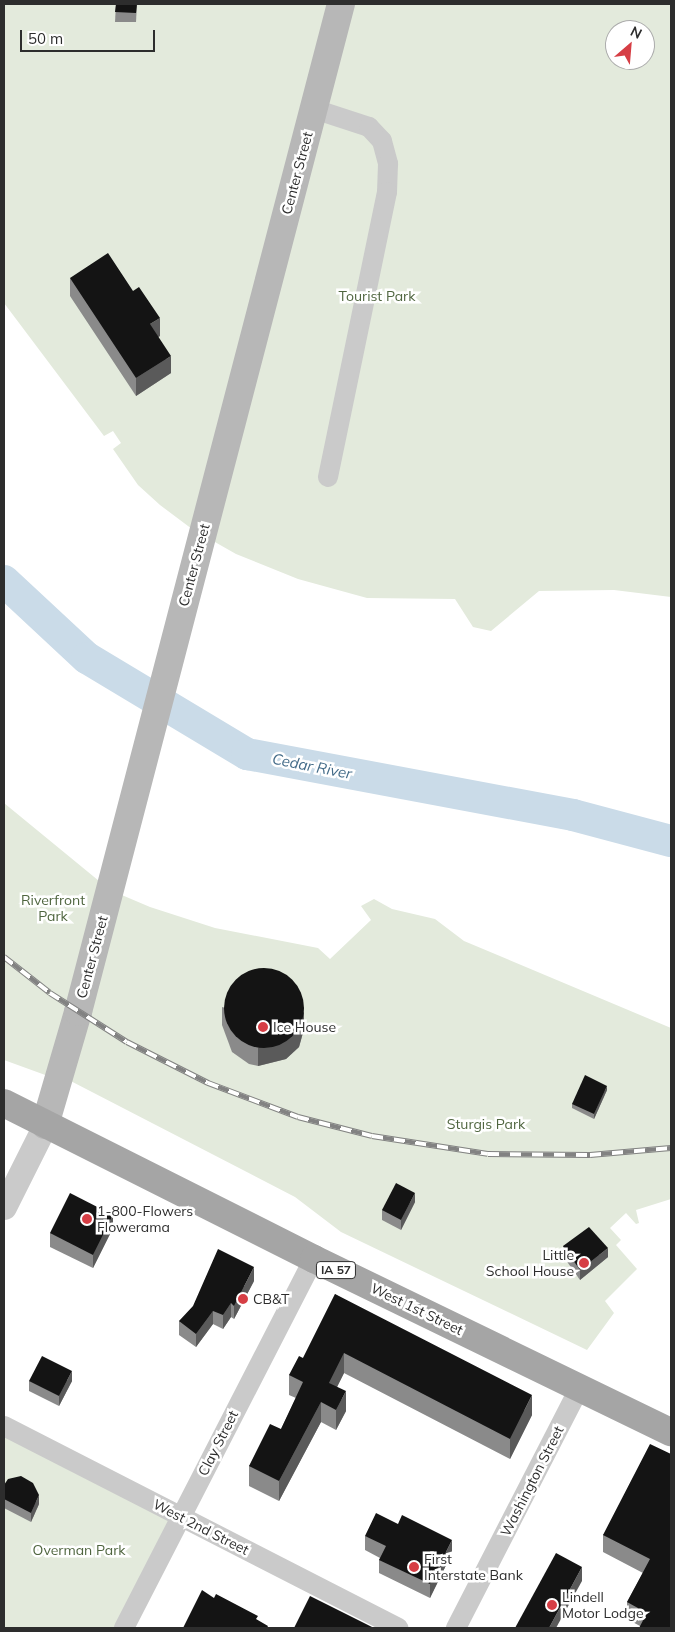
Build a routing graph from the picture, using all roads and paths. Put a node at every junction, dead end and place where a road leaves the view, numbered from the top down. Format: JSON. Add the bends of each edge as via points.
{"nodes":[{"id":1,"x":340,"y":4,"type":"edge"},
{"id":2,"x":314,"y":109,"type":"junction"},
{"id":3,"x":328,"y":477,"type":"dead end"},
{"id":4,"x":4,"y":1103,"type":"edge"},
{"id":5,"x":45,"y":1125,"type":"junction"},
{"id":6,"x":4,"y":1207,"type":"edge"},
{"id":7,"x":314,"y":1259,"type":"junction"},
{"id":8,"x":580,"y":1387,"type":"junction"},
{"id":9,"x":4,"y":1426,"type":"edge"},
{"id":10,"x":671,"y":1432,"type":"edge"},
{"id":11,"x":181,"y":1517,"type":"junction"},
{"id":12,"x":124,"y":1628,"type":"edge"},
{"id":13,"x":398,"y":1628,"type":"edge"},
{"id":14,"x":456,"y":1628,"type":"edge"}],
"edges":[{"from":1,"to":2,"type":"main road","name":"Center Street"},
{"from":2,"to":3,"type":"street","via":[[369,127],[382,140],[388,164],[387,192]]},
{"from":2,"to":5,"type":"main road","name":"Center Street"},
{"from":4,"to":5,"type":"main road","name":"West 1st Street","number":"IA 57"},
{"from":5,"to":6,"type":"street"},
{"from":5,"to":7,"type":"main road","name":"West 1st Street","number":"IA 57"},
{"from":7,"to":8,"type":"main road","name":"West 1st Street","number":"IA 57"},
{"from":7,"to":11,"type":"street","name":"Clay Street"},
{"from":8,"to":10,"type":"main road","name":"West 1st Street","number":"IA 57"},
{"from":8,"to":14,"type":"street","name":"Washington Street"},
{"from":9,"to":11,"type":"street","name":"West 2nd Street"},
{"from":11,"to":12,"type":"street","name":"Clay Street"},
{"from":11,"to":13,"type":"street","name":"West 2nd Street"}]}
